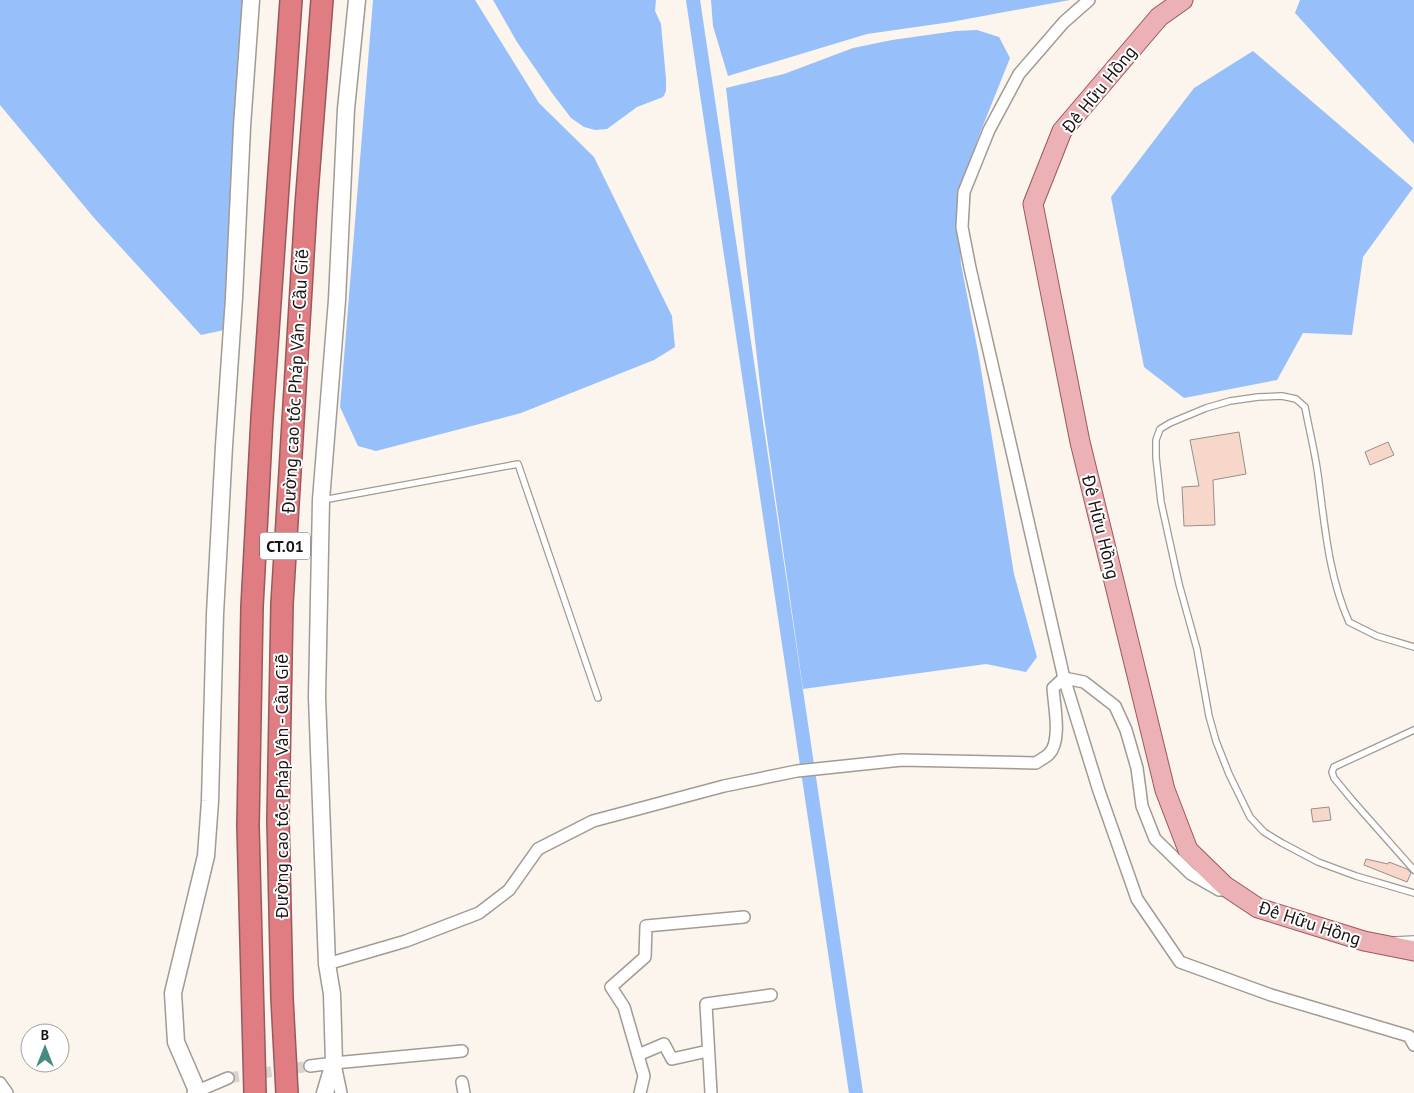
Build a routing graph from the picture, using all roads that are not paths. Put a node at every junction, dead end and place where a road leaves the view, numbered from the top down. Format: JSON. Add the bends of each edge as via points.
{"nodes":[{"id":1,"x":251,"y":0,"type":"edge"},
{"id":2,"x":291,"y":0,"type":"edge"},
{"id":3,"x":322,"y":0,"type":"edge"},
{"id":4,"x":357,"y":0,"type":"edge"},
{"id":5,"x":1089,"y":0,"type":"edge"},
{"id":6,"x":1184,"y":0,"type":"edge"},
{"id":7,"x":320,"y":500,"type":"junction"},
{"id":8,"x":1414,"y":647,"type":"edge"},
{"id":9,"x":1064,"y":678,"type":"junction"},
{"id":10,"x":598,"y":698,"type":"dead end"},
{"id":11,"x":1414,"y":730,"type":"edge"},
{"id":12,"x":1414,"y":870,"type":"edge"},
{"id":13,"x":1233,"y":891,"type":"junction"},
{"id":14,"x":1414,"y":893,"type":"edge"},
{"id":15,"x":744,"y":917,"type":"dead end"},
{"id":16,"x":1414,"y":939,"type":"edge"},
{"id":17,"x":1364,"y":941,"type":"junction"},
{"id":18,"x":1414,"y":951,"type":"edge"},
{"id":19,"x":327,"y":964,"type":"junction"},
{"id":20,"x":771,"y":995,"type":"dead end"},
{"id":21,"x":1414,"y":1045,"type":"edge"},
{"id":22,"x":462,"y":1051,"type":"dead end"},
{"id":23,"x":708,"y":1051,"type":"junction"},
{"id":24,"x":638,"y":1055,"type":"junction"},
{"id":25,"x":334,"y":1063,"type":"junction"},
{"id":26,"x":310,"y":1066,"type":"tunnel mouth"},
{"id":27,"x":228,"y":1078,"type":"tunnel mouth"},
{"id":28,"x":0,"y":1083,"type":"edge"},
{"id":29,"x":196,"y":1092,"type":"edge"},
{"id":30,"x":6,"y":1093,"type":"edge"},
{"id":31,"x":255,"y":1093,"type":"edge"},
{"id":32,"x":287,"y":1093,"type":"edge"},
{"id":33,"x":325,"y":1093,"type":"edge"},
{"id":34,"x":342,"y":1093,"type":"edge"},
{"id":35,"x":640,"y":1093,"type":"edge"},
{"id":36,"x":711,"y":1093,"type":"edge"}],
"edges":[{"from":1,"to":29,"type":"street","via":[[224,446],[206,856],[173,993],[176,1042]]},
{"from":2,"to":31,"type":"highway","name":"Đường cao tốc Pháp Vân - Cầu Giẽ","number":"CT.01","via":[[252,607],[248,826]]},
{"from":3,"to":32,"type":"highway","name":"Đường cao tốc Pháp Vân - Cầu Giẽ","number":"CT.01","via":[[282,604],[278,820]]},
{"from":4,"to":7,"type":"street","via":[[346,109],[337,300]]},
{"from":5,"to":9,"type":"street","via":[[1064,22],[1019,74],[989,130],[964,192],[962,227]]},
{"from":6,"to":13,"type":"main road","name":"Đê Hữu Hồng","via":[[1159,17],[1062,132],[1033,204],[1080,442],[1165,790],[1188,850]]},
{"from":7,"to":10,"type":"lane","via":[[518,464]]},
{"from":7,"to":19,"type":"street","via":[[317,697]]},
{"from":8,"to":14,"type":"lane","via":[[1377,636],[1348,622],[1331,571],[1305,406],[1296,399],[1282,396],[1230,401],[1160,429],[1156,457],[1161,502],[1197,650],[1209,716],[1216,741],[1250,817],[1264,832],[1318,862]]},
{"from":9,"to":13,"type":"street","via":[[1084,682],[1115,706],[1137,768],[1142,806],[1156,839],[1190,874],[1219,890]]},
{"from":9,"to":19,"type":"street","via":[[1052,688],[1056,742],[1050,753],[1036,763],[902,760],[797,771],[724,786],[593,821],[538,849],[509,890],[479,913],[406,941]]},
{"from":9,"to":21,"type":"street","via":[[1137,899],[1180,962],[1271,995],[1409,1036]]},
{"from":11,"to":12,"type":"lane","via":[[1334,767],[1332,772],[1352,801]]},
{"from":13,"to":17,"type":"main road","name":"Đê Hữu Hồng","via":[[1258,908]]},
{"from":15,"to":24,"type":"street","via":[[646,926],[645,957],[611,987],[624,1007]]},
{"from":16,"to":17,"type":"lane"},
{"from":17,"to":18,"type":"main road","name":"Đê Hữu Hồng"},
{"from":19,"to":25,"type":"street","via":[[332,994]]},
{"from":20,"to":23,"type":"street","via":[[706,1004]]},
{"from":22,"to":25,"type":"street"},
{"from":23,"to":24,"type":"street","via":[[672,1060],[664,1044]]},
{"from":23,"to":36,"type":"street"},
{"from":24,"to":35,"type":"street","via":[[644,1076]]},
{"from":25,"to":26,"type":"street"},
{"from":25,"to":33,"type":"street"},
{"from":25,"to":34,"type":"street"},
{"from":27,"to":29,"type":"street"},
{"from":28,"to":30,"type":"street"}]}
